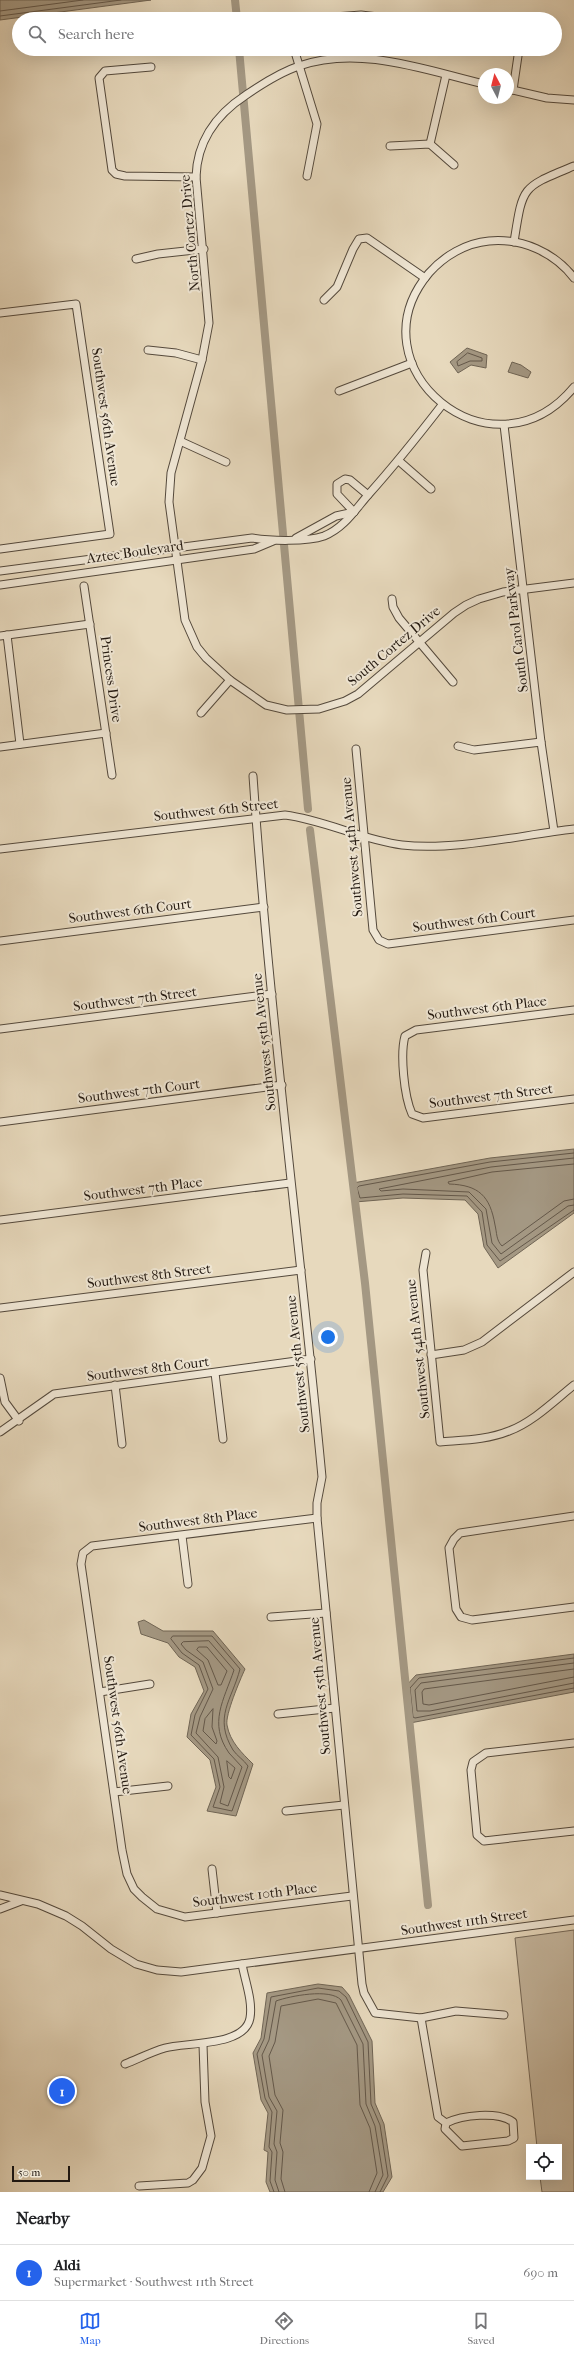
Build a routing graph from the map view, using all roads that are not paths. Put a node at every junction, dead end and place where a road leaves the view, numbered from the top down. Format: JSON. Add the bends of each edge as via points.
{"nodes":[{"id":1,"x":296,"y":56,"type":"edge"},
{"id":2,"x":517,"y":56,"type":"edge"},
{"id":3,"x":299,"y":66,"type":"junction"},
{"id":4,"x":151,"y":67,"type":"dead end"},
{"id":5,"x":514,"y":72,"type":"edge"},
{"id":6,"x":446,"y":75,"type":"junction"},
{"id":7,"x":478,"y":83,"type":"edge"},
{"id":8,"x":514,"y":91,"type":"edge"},
{"id":9,"x":574,"y":100,"type":"edge"},
{"id":10,"x":430,"y":144,"type":"junction"},
{"id":11,"x":390,"y":146,"type":"dead end"},
{"id":12,"x":454,"y":165,"type":"dead end"},
{"id":13,"x":574,"y":166,"type":"edge"},
{"id":14,"x":307,"y":176,"type":"dead end"},
{"id":15,"x":196,"y":177,"type":"junction"},
{"id":16,"x":514,"y":242,"type":"junction"},
{"id":17,"x":204,"y":249,"type":"junction"},
{"id":18,"x":136,"y":259,"type":"dead end"},
{"id":19,"x":425,"y":278,"type":"junction"},
{"id":20,"x":574,"y":278,"type":"edge"},
{"id":21,"x":324,"y":300,"type":"dead end"},
{"id":22,"x":0,"y":313,"type":"edge"},
{"id":23,"x":148,"y":350,"type":"dead end"},
{"id":24,"x":202,"y":360,"type":"junction"},
{"id":25,"x":412,"y":363,"type":"junction"},
{"id":26,"x":574,"y":387,"type":"edge"},
{"id":27,"x":339,"y":391,"type":"dead end"},
{"id":28,"x":442,"y":405,"type":"junction"},
{"id":29,"x":504,"y":425,"type":"junction"},
{"id":30,"x":180,"y":441,"type":"junction"},
{"id":31,"x":399,"y":461,"type":"junction"},
{"id":32,"x":226,"y":462,"type":"dead end"},
{"id":33,"x":431,"y":489,"type":"dead end"},
{"id":34,"x":368,"y":495,"type":"junction"},
{"id":35,"x":354,"y":512,"type":"junction"},
{"id":36,"x":294,"y":538,"type":"junction"},
{"id":37,"x":273,"y":541,"type":"junction"},
{"id":38,"x":174,"y":548,"type":"junction"},
{"id":39,"x":0,"y":549,"type":"edge"},
{"id":40,"x":112,"y":556,"type":"junction"},
{"id":41,"x":175,"y":560,"type":"junction"},
{"id":42,"x":115,"y":568,"type":"junction"},
{"id":43,"x":0,"y":571,"type":"edge"},
{"id":44,"x":574,"y":582,"type":"edge"},
{"id":45,"x":0,"y":585,"type":"edge"},
{"id":46,"x":84,"y":586,"type":"dead end"},
{"id":47,"x":524,"y":589,"type":"junction"},
{"id":48,"x":392,"y":599,"type":"dead end"},
{"id":49,"x":90,"y":624,"type":"junction"},
{"id":50,"x":3,"y":636,"type":"edge"},
{"id":51,"x":420,"y":641,"type":"junction"},
{"id":52,"x":230,"y":680,"type":"junction"},
{"id":53,"x":453,"y":682,"type":"dead end"},
{"id":54,"x":201,"y":713,"type":"dead end"},
{"id":55,"x":106,"y":732,"type":"junction"},
{"id":56,"x":541,"y":742,"type":"junction"},
{"id":57,"x":20,"y":744,"type":"junction"},
{"id":58,"x":0,"y":746,"type":"edge"},
{"id":59,"x":458,"y":746,"type":"dead end"},
{"id":60,"x":356,"y":750,"type":"dead end"},
{"id":61,"x":112,"y":775,"type":"dead end"},
{"id":62,"x":253,"y":776,"type":"dead end"},
{"id":63,"x":256,"y":817,"type":"junction"},
{"id":64,"x":574,"y":829,"type":"edge"},
{"id":65,"x":554,"y":831,"type":"junction"},
{"id":66,"x":364,"y":836,"type":"junction"},
{"id":67,"x":0,"y":849,"type":"edge"},
{"id":68,"x":264,"y":907,"type":"junction"},
{"id":69,"x":574,"y":920,"type":"edge"},
{"id":70,"x":378,"y":940,"type":"joint"},
{"id":71,"x":0,"y":941,"type":"edge"},
{"id":72,"x":272,"y":994,"type":"junction"},
{"id":73,"x":574,"y":1010,"type":"edge"},
{"id":74,"x":0,"y":1029,"type":"edge"},
{"id":75,"x":282,"y":1085,"type":"junction"},
{"id":76,"x":574,"y":1099,"type":"edge"},
{"id":77,"x":412,"y":1114,"type":"joint"},
{"id":78,"x":0,"y":1122,"type":"edge"},
{"id":79,"x":290,"y":1183,"type":"junction"},
{"id":80,"x":0,"y":1220,"type":"edge"},
{"id":81,"x":426,"y":1253,"type":"dead end"},
{"id":82,"x":301,"y":1270,"type":"junction"},
{"id":83,"x":574,"y":1272,"type":"edge"},
{"id":84,"x":0,"y":1308,"type":"edge"},
{"id":85,"x":431,"y":1355,"type":"junction"},
{"id":86,"x":311,"y":1359,"type":"junction"},
{"id":87,"x":215,"y":1373,"type":"junction"},
{"id":88,"x":0,"y":1378,"type":"edge"},
{"id":89,"x":115,"y":1385,"type":"junction"},
{"id":90,"x":574,"y":1385,"type":"edge"},
{"id":91,"x":19,"y":1421,"type":"junction"},
{"id":92,"x":0,"y":1432,"type":"edge"},
{"id":93,"x":223,"y":1439,"type":"dead end"},
{"id":94,"x":122,"y":1444,"type":"dead end"},
{"id":95,"x":574,"y":1516,"type":"edge"},
{"id":96,"x":317,"y":1518,"type":"junction"},
{"id":97,"x":182,"y":1536,"type":"junction"},
{"id":98,"x":83,"y":1553,"type":"joint"},
{"id":99,"x":188,"y":1584,"type":"dead end"},
{"id":100,"x":574,"y":1607,"type":"edge"},
{"id":101,"x":326,"y":1613,"type":"junction"},
{"id":102,"x":271,"y":1617,"type":"dead end"},
{"id":103,"x":150,"y":1684,"type":"dead end"},
{"id":104,"x":100,"y":1692,"type":"junction"},
{"id":105,"x":336,"y":1708,"type":"junction"},
{"id":106,"x":278,"y":1714,"type":"dead end"},
{"id":107,"x":574,"y":1743,"type":"edge"},
{"id":108,"x":168,"y":1786,"type":"dead end"},
{"id":109,"x":114,"y":1792,"type":"junction"},
{"id":110,"x":344,"y":1805,"type":"junction"},
{"id":111,"x":286,"y":1811,"type":"dead end"},
{"id":112,"x":574,"y":1831,"type":"edge"},
{"id":113,"x":212,"y":1869,"type":"dead end"},
{"id":114,"x":0,"y":1896,"type":"edge"},
{"id":115,"x":352,"y":1896,"type":"junction"},
{"id":116,"x":142,"y":1897,"type":"joint"},
{"id":117,"x":21,"y":1901,"type":"junction"},
{"id":118,"x":0,"y":1909,"type":"edge"},
{"id":119,"x":217,"y":1914,"type":"junction"},
{"id":120,"x":574,"y":1920,"type":"edge"},
{"id":121,"x":358,"y":1949,"type":"junction"},
{"id":122,"x":242,"y":1964,"type":"junction"},
{"id":123,"x":504,"y":2015,"type":"dead end"},
{"id":124,"x":421,"y":2018,"type":"junction"},
{"id":125,"x":203,"y":2045,"type":"junction"},
{"id":126,"x":125,"y":2064,"type":"dead end"},
{"id":127,"x":446,"y":2123,"type":"junction"},
{"id":128,"x":139,"y":2186,"type":"dead end"}],
"edges":[{"from":1,"to":3,"type":"street"},
{"from":2,"to":5,"type":"street"},
{"from":3,"to":6,"type":"street","name":"North Cortez Drive","via":[[327,59],[355,57],[383,60]]},
{"from":3,"to":14,"type":"street","via":[[316,124]]},
{"from":3,"to":15,"type":"street","name":"North Cortez Drive","via":[[251,92],[219,116],[210,129],[200,155]]},
{"from":4,"to":15,"type":"street","via":[[105,71],[99,78],[112,170],[125,176]]},
{"from":6,"to":7,"type":"street","name":"North Cortez Drive"},
{"from":6,"to":10,"type":"street"},
{"from":8,"to":9,"type":"street"},
{"from":10,"to":11,"type":"street"},
{"from":10,"to":12,"type":"street"},
{"from":13,"to":16,"type":"street","via":[[540,180],[524,194]]},
{"from":15,"to":17,"type":"street","name":"North Cortez Drive"},
{"from":16,"to":19,"type":"street","via":[[488,241],[464,248],[442,260]]},
{"from":16,"to":20,"type":"street","via":[[550,255]]},
{"from":17,"to":18,"type":"street"},
{"from":17,"to":24,"type":"street","name":"North Cortez Drive","via":[[209,323]]},
{"from":19,"to":21,"type":"street","via":[[368,238],[359,240],[337,287]]},
{"from":19,"to":25,"type":"street","via":[[412,301],[409,313],[407,338]]},
{"from":22,"to":39,"type":"street","name":"Southwest 56th Avenue","via":[[76,304],[110,534]]},
{"from":23,"to":24,"type":"street","via":[[176,353]]},
{"from":24,"to":30,"type":"street","name":"North Cortez Drive"},
{"from":25,"to":27,"type":"street"},
{"from":25,"to":28,"type":"street","via":[[429,393]]},
{"from":26,"to":29,"type":"street","via":[[556,406],[544,414]]},
{"from":28,"to":29,"type":"street","via":[[471,421]]},
{"from":28,"to":31,"type":"street","name":"Aztec Boulevard"},
{"from":29,"to":47,"type":"street","name":"South Carol Parkway"},
{"from":30,"to":32,"type":"street"},
{"from":30,"to":38,"type":"street","name":"North Cortez Drive","via":[[169,487]]},
{"from":31,"to":33,"type":"street"},
{"from":31,"to":34,"type":"street","name":"Aztec Boulevard"},
{"from":34,"to":35,"type":"street","name":"Aztec Boulevard"},
{"from":34,"to":35,"type":"street","via":[[350,480],[345,479],[337,484],[337,494]]},
{"from":35,"to":36,"type":"street","name":"Aztec Boulevard","via":[[336,516]]},
{"from":35,"to":36,"type":"street","name":"Aztec Boulevard","via":[[345,523],[325,535]]},
{"from":36,"to":37,"type":"street","name":"Aztec Boulevard"},
{"from":37,"to":38,"type":"street","name":"Aztec Boulevard","via":[[252,538]]},
{"from":37,"to":41,"type":"street","name":"Aztec Boulevard","via":[[254,549]]},
{"from":38,"to":40,"type":"street","name":"Aztec Boulevard"},
{"from":38,"to":41,"type":"street","name":"North Cortez Drive"},
{"from":40,"to":42,"type":"street"},
{"from":40,"to":43,"type":"street","name":"Aztec Boulevard"},
{"from":41,"to":42,"type":"street","name":"Aztec Boulevard"},
{"from":41,"to":52,"type":"street","name":"South Cortez Drive","via":[[181,604],[189,633],[202,652]]},
{"from":42,"to":45,"type":"street","name":"Aztec Boulevard"},
{"from":44,"to":47,"type":"street","name":"South Cortez Drive"},
{"from":46,"to":49,"type":"street","name":"Princess Drive"},
{"from":47,"to":51,"type":"street","name":"South Cortez Drive","via":[[492,594],[466,605]]},
{"from":47,"to":56,"type":"street","name":"South Carol Parkway"},
{"from":48,"to":51,"type":"street","via":[[399,618]]},
{"from":49,"to":50,"type":"street"},
{"from":49,"to":55,"type":"street","name":"Princess Drive"},
{"from":50,"to":57,"type":"street"},
{"from":51,"to":52,"type":"street","name":"South Cortez Drive","via":[[358,694],[332,706],[308,711],[287,710],[261,702]]},
{"from":51,"to":53,"type":"street"},
{"from":52,"to":54,"type":"street"},
{"from":55,"to":57,"type":"street"},
{"from":55,"to":61,"type":"street","name":"Princess Drive"},
{"from":56,"to":59,"type":"street","via":[[474,750]]},
{"from":56,"to":65,"type":"street","name":"South Carol Parkway"},
{"from":57,"to":58,"type":"street"},
{"from":60,"to":66,"type":"street","name":"Southwest 54th Avenue"},
{"from":62,"to":63,"type":"street","name":"Southwest 55th Avenue"},
{"from":63,"to":66,"type":"street","name":"Southwest 6th Street","via":[[285,815],[311,818]]},
{"from":63,"to":67,"type":"street","name":"Southwest 6th Street"},
{"from":63,"to":68,"type":"street","name":"Southwest 55th Avenue"},
{"from":64,"to":65,"type":"street","name":"Southwest 6th Street"},
{"from":65,"to":66,"type":"street","name":"Southwest 6th Street","via":[[428,846],[401,845]]},
{"from":66,"to":70,"type":"street","name":"Southwest 54th Avenue","via":[[373,930]]},
{"from":68,"to":71,"type":"street","name":"Southwest 6th Court"},
{"from":68,"to":72,"type":"street","name":"Southwest 55th Avenue"},
{"from":69,"to":70,"type":"street","name":"Southwest 6th Court","via":[[388,944]]},
{"from":72,"to":74,"type":"street","name":"Southwest 7th Street"},
{"from":72,"to":75,"type":"street","name":"Southwest 55th Avenue"},
{"from":73,"to":77,"type":"street","name":"Southwest 6th Place","via":[[416,1030],[405,1036],[402,1046],[408,1104]]},
{"from":75,"to":78,"type":"street","name":"Southwest 7th Court"},
{"from":75,"to":79,"type":"street","name":"Southwest 55th Avenue"},
{"from":76,"to":77,"type":"street","name":"Southwest 7th Street","via":[[423,1118]]},
{"from":79,"to":80,"type":"street","name":"Southwest 7th Place"},
{"from":79,"to":82,"type":"street","name":"Southwest 55th Avenue"},
{"from":81,"to":85,"type":"street","name":"Southwest 54th Avenue","via":[[423,1270]]},
{"from":82,"to":84,"type":"street","name":"Southwest 8th Street"},
{"from":82,"to":86,"type":"street","name":"Southwest 55th Avenue"},
{"from":83,"to":85,"type":"street","via":[[482,1342],[464,1350]]},
{"from":85,"to":90,"type":"street","name":"Southwest 54th Avenue","via":[[440,1442],[484,1438],[510,1431]]},
{"from":86,"to":87,"type":"street","name":"Southwest 8th Court"},
{"from":86,"to":96,"type":"street","name":"Southwest 55th Avenue","via":[[322,1477]]},
{"from":87,"to":89,"type":"street","name":"Southwest 8th Court"},
{"from":87,"to":93,"type":"street"},
{"from":88,"to":91,"type":"street","via":[[5,1402]]},
{"from":89,"to":91,"type":"street","name":"Southwest 8th Court","via":[[54,1394]]},
{"from":89,"to":94,"type":"street"},
{"from":91,"to":92,"type":"street","name":"Southwest 8th Court"},
{"from":95,"to":100,"type":"street","via":[[460,1533],[449,1548],[456,1609],[461,1617],[472,1620]]},
{"from":96,"to":97,"type":"street","name":"Southwest 8th Place"},
{"from":96,"to":101,"type":"street","name":"Southwest 55th Avenue"},
{"from":97,"to":98,"type":"street","name":"Southwest 8th Place","via":[[92,1546]]},
{"from":97,"to":99,"type":"street"},
{"from":98,"to":104,"type":"street","name":"Southwest 56th Avenue","via":[[81,1564]]},
{"from":101,"to":102,"type":"street"},
{"from":101,"to":105,"type":"street","name":"Southwest 55th Avenue"},
{"from":103,"to":104,"type":"street"},
{"from":104,"to":109,"type":"street","name":"Southwest 56th Avenue"},
{"from":105,"to":106,"type":"street"},
{"from":105,"to":110,"type":"street","name":"Southwest 55th Avenue"},
{"from":107,"to":112,"type":"street","via":[[486,1753],[472,1762],[471,1770],[477,1835],[484,1841]]},
{"from":108,"to":109,"type":"street"},
{"from":109,"to":116,"type":"street","name":"Southwest 56th Avenue","via":[[127,1874],[134,1889]]},
{"from":110,"to":111,"type":"street"},
{"from":110,"to":115,"type":"street","name":"Southwest 55th Avenue"},
{"from":113,"to":119,"type":"street"},
{"from":114,"to":117,"type":"street","name":"Southwest 11th Street","via":[[5,1895]]},
{"from":115,"to":119,"type":"street","name":"Southwest 10th Place"},
{"from":115,"to":121,"type":"street","name":"Southwest 55th Avenue"},
{"from":116,"to":119,"type":"street","name":"Southwest 10th Place","via":[[157,1909],[185,1917]]},
{"from":117,"to":118,"type":"street"},
{"from":117,"to":122,"type":"street","name":"Southwest 11th Street","via":[[38,1904],[66,1916],[136,1964],[158,1970],[181,1972]]},
{"from":120,"to":121,"type":"street","name":"Southwest 11th Street"},
{"from":121,"to":122,"type":"street","name":"Southwest 11th Street"},
{"from":121,"to":124,"type":"street","via":[[364,1993],[375,2013]]},
{"from":122,"to":125,"type":"street","via":[[250,2006],[248,2024],[237,2033]]},
{"from":123,"to":124,"type":"street","via":[[456,2011]]},
{"from":124,"to":127,"type":"street","via":[[438,2117]]},
{"from":125,"to":126,"type":"street","via":[[166,2048]]},
{"from":125,"to":128,"type":"street","via":[[205,2102],[211,2136],[202,2168],[188,2183]]},
{"from":127,"to":127,"type":"street","via":[[467,2116],[506,2117],[513,2122],[514,2138],[508,2141],[462,2146],[448,2134],[445,2129]]}]}
